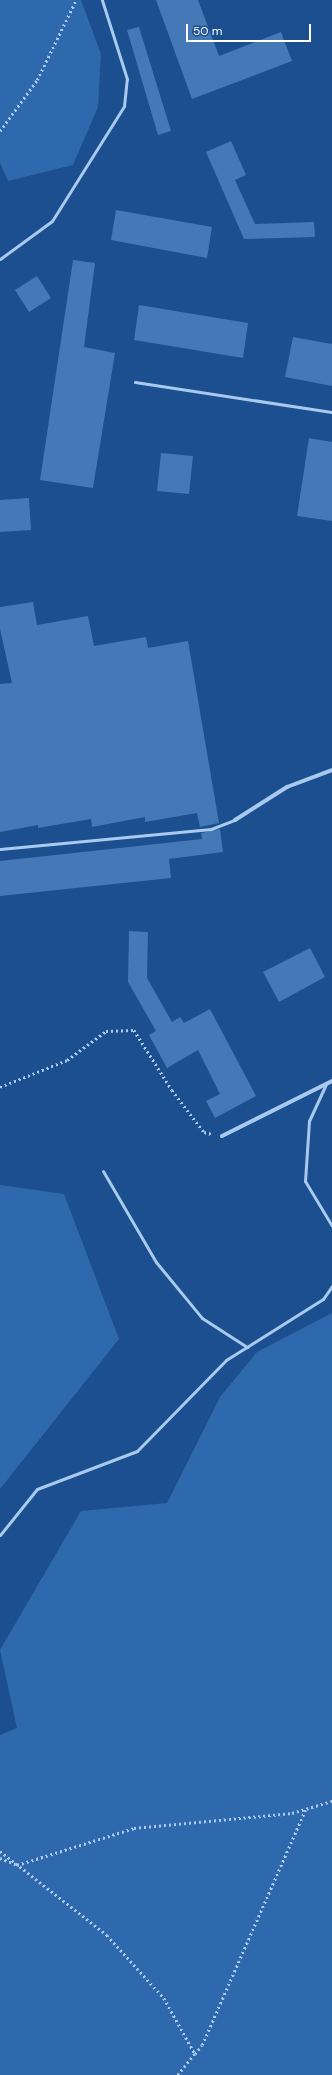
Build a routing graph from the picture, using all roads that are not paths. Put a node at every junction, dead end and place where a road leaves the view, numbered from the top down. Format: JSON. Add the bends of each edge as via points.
{"nodes":[{"id":1,"x":102,"y":0,"type":"edge"},
{"id":2,"x":0,"y":259,"type":"edge"},
{"id":3,"x":135,"y":382,"type":"dead end"},
{"id":4,"x":332,"y":412,"type":"edge"},
{"id":5,"x":332,"y":770,"type":"edge"},
{"id":6,"x":235,"y":820,"type":"joint"},
{"id":7,"x":0,"y":848,"type":"edge"},
{"id":8,"x":332,"y":1081,"type":"edge"},
{"id":9,"x":326,"y":1084,"type":"junction"},
{"id":10,"x":222,"y":1136,"type":"road end"},
{"id":11,"x":103,"y":1171,"type":"dead end"},
{"id":12,"x":332,"y":1226,"type":"edge"},
{"id":13,"x":332,"y":1286,"type":"edge"},
{"id":14,"x":247,"y":1347,"type":"junction"},
{"id":15,"x":0,"y":1535,"type":"edge"}],
"edges":[{"from":1,"to":2,"type":"lane","via":[[126,79],[124,106],[52,221]]},
{"from":3,"to":4,"type":"lane"},
{"from":5,"to":6,"type":"street","via":[[287,787]]},
{"from":6,"to":7,"type":"lane","via":[[211,829]]},
{"from":8,"to":9,"type":"street"},
{"from":9,"to":10,"type":"street"},
{"from":9,"to":12,"type":"lane","via":[[309,1121],[305,1181]]},
{"from":11,"to":14,"type":"lane","via":[[156,1262],[202,1318]]},
{"from":13,"to":14,"type":"lane","via":[[323,1299]]},
{"from":14,"to":15,"type":"lane","via":[[226,1360],[137,1451],[37,1490]]}]}
